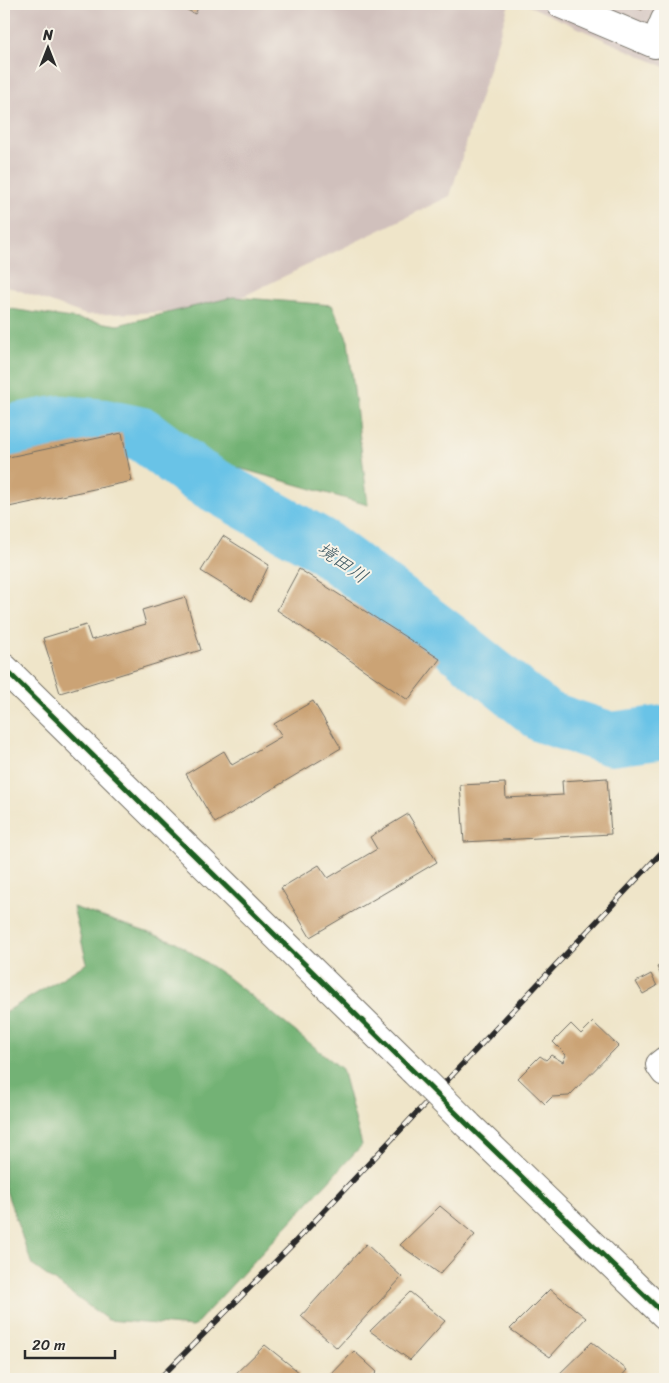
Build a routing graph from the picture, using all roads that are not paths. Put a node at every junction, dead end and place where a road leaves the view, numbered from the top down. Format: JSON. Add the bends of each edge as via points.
{"nodes":[{"id":1,"x":561,"y":4,"type":"edge"},
{"id":2,"x":665,"y":20,"type":"edge"},
{"id":3,"x":4,"y":668,"type":"edge"},
{"id":4,"x":665,"y":1061,"type":"edge"},
{"id":5,"x":665,"y":1072,"type":"edge"},
{"id":6,"x":665,"y":1315,"type":"edge"}],
"edges":[{"from":1,"to":2,"type":"street","via":[[655,44]]},
{"from":3,"to":6,"type":"street","bridge":true},
{"from":4,"to":5,"type":"street","via":[[660,1065]]}]}
